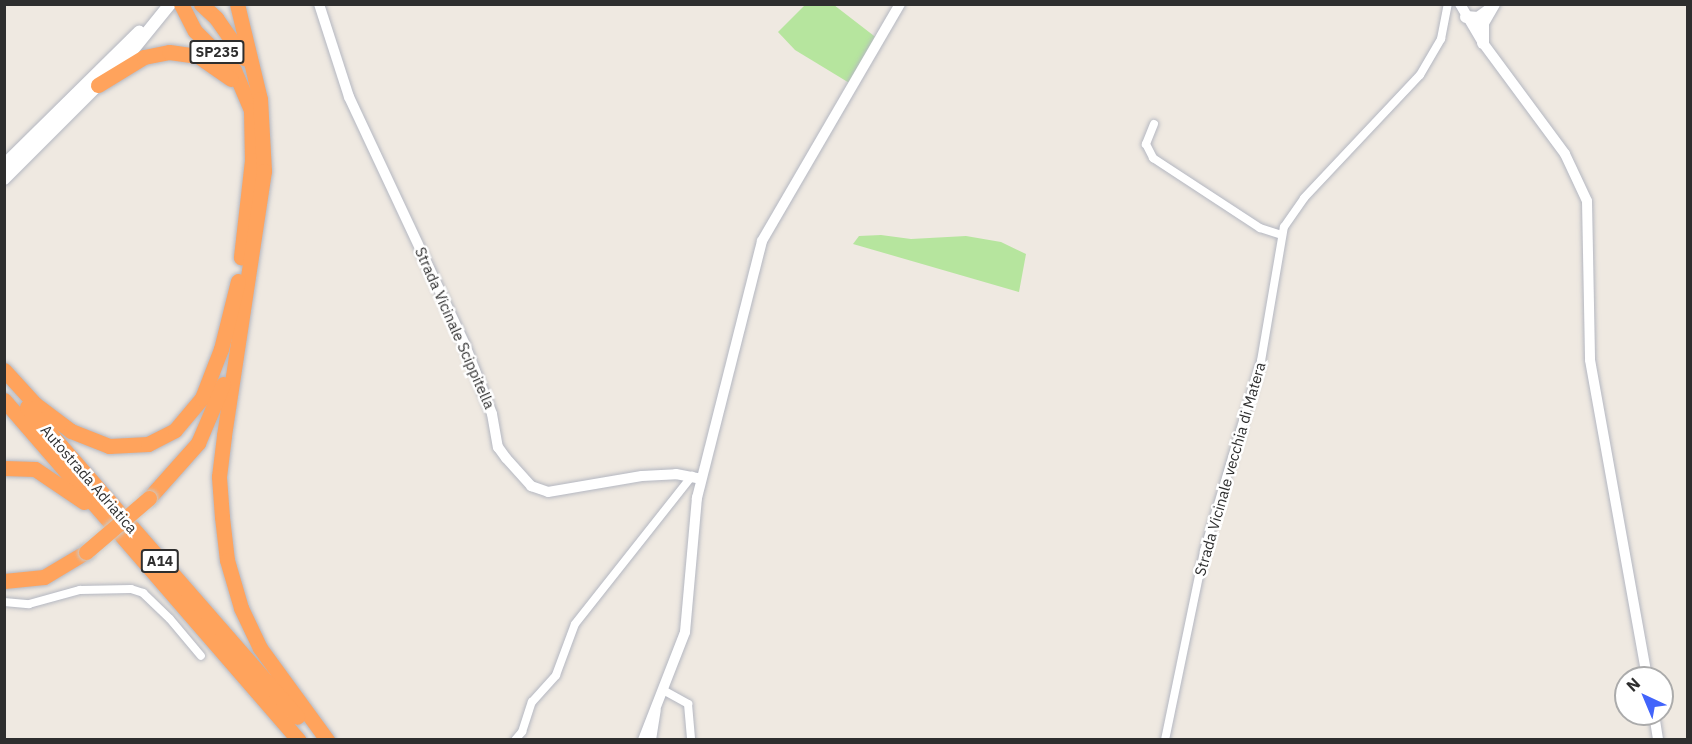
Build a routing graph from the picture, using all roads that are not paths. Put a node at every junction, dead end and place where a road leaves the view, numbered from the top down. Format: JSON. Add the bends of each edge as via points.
{"nodes":[{"id":1,"x":162,"y":4,"type":"edge"},
{"id":2,"x":169,"y":4,"type":"edge"},
{"id":3,"x":181,"y":4,"type":"edge"},
{"id":4,"x":201,"y":4,"type":"edge"},
{"id":5,"x":237,"y":4,"type":"edge"},
{"id":6,"x":319,"y":4,"type":"edge"},
{"id":7,"x":900,"y":4,"type":"edge"},
{"id":8,"x":1448,"y":4,"type":"edge"},
{"id":9,"x":1460,"y":4,"type":"edge"},
{"id":10,"x":1477,"y":4,"type":"edge"},
{"id":11,"x":1489,"y":6,"type":"edge"},
{"id":12,"x":1466,"y":17,"type":"junction"},
{"id":13,"x":148,"y":23,"type":"junction"},
{"id":14,"x":1483,"y":43,"type":"junction"},
{"id":15,"x":253,"y":74,"type":"junction"},
{"id":16,"x":98,"y":85,"type":"junction"},
{"id":17,"x":249,"y":103,"type":"junction"},
{"id":18,"x":1154,"y":124,"type":"dead end"},
{"id":19,"x":4,"y":165,"type":"edge"},
{"id":20,"x":4,"y":179,"type":"edge"},
{"id":21,"x":1281,"y":235,"type":"junction"},
{"id":22,"x":242,"y":289,"type":"junction"},
{"id":23,"x":4,"y":370,"type":"edge"},
{"id":24,"x":4,"y":381,"type":"edge"},
{"id":25,"x":4,"y":400,"type":"edge"},
{"id":26,"x":4,"y":468,"type":"edge"},
{"id":27,"x":696,"y":478,"type":"junction"},
{"id":28,"x":4,"y":581,"type":"edge"},
{"id":29,"x":4,"y":602,"type":"edge"},
{"id":30,"x":185,"y":609,"type":"junction"},
{"id":31,"x":201,"y":656,"type":"dead end"},
{"id":32,"x":1645,"y":666,"type":"edge"},
{"id":33,"x":663,"y":690,"type":"junction"},
{"id":34,"x":658,"y":704,"type":"junction"},
{"id":35,"x":300,"y":740,"type":"edge"},
{"id":36,"x":316,"y":740,"type":"edge"},
{"id":37,"x":327,"y":740,"type":"edge"},
{"id":38,"x":515,"y":740,"type":"edge"},
{"id":39,"x":643,"y":740,"type":"edge"},
{"id":40,"x":652,"y":740,"type":"edge"},
{"id":41,"x":691,"y":740,"type":"edge"},
{"id":42,"x":1165,"y":740,"type":"edge"}],
"edges":[{"from":1,"to":13,"type":"main road"},
{"from":2,"to":13,"type":"main road"},
{"from":2,"to":16,"type":"main road"},
{"from":3,"to":17,"type":"highway","number":"SP235","via":[[195,31],[234,70]]},
{"from":4,"to":15,"type":"highway","number":"SP235","via":[[226,30]]},
{"from":5,"to":15,"type":"highway"},
{"from":6,"to":27,"type":"street","name":"Strada Vicinale Scippitella","via":[[349,97],[471,358],[492,414],[497,442],[506,458],[531,486],[548,492],[642,476]]},
{"from":7,"to":27,"type":"street","via":[[762,241]]},
{"from":8,"to":21,"type":"street","name":"Strada Vicinale vecchia di Matera","via":[[1441,39],[1420,75],[1295,208]]},
{"from":9,"to":12,"type":"street"},
{"from":10,"to":11,"type":"main road"},
{"from":11,"to":12,"type":"main road","via":[[1478,18]]},
{"from":11,"to":14,"type":"main road","via":[[1483,22]]},
{"from":12,"to":14,"type":"street"},
{"from":13,"to":19,"type":"main road"},
{"from":14,"to":32,"type":"street","via":[[1565,154],[1587,201],[1590,360]]},
{"from":15,"to":22,"type":"highway","via":[[262,118],[264,171]]},
{"from":16,"to":17,"type":"highway","via":[[144,57],[179,52],[198,56],[220,68]]},
{"from":16,"to":20,"type":"main road"},
{"from":17,"to":22,"type":"highway","via":[[252,150]]},
{"from":18,"to":21,"type":"street","via":[[1146,149],[1153,158],[1260,228]]},
{"from":21,"to":42,"type":"street","name":"Strada Vicinale vecchia di Matera","via":[[1262,361],[1204,551]]},
{"from":22,"to":23,"type":"highway","via":[[202,398],[175,430],[148,444],[109,446],[71,431],[34,404]]},
{"from":22,"to":28,"type":"highway","bridge":true,"via":[[219,400],[198,443],[149,498],[86,552],[44,577]]},
{"from":22,"to":37,"type":"highway","via":[[219,477],[227,560],[241,608],[260,648]]},
{"from":24,"to":36,"type":"highway","name":"Autostrada Adriatica","number":"A14"},
{"from":25,"to":30,"type":"highway","name":"Autostrada Adriatica","number":"A14"},
{"from":26,"to":30,"type":"highway","via":[[35,469],[78,496]]},
{"from":27,"to":33,"type":"street","via":[[685,632]]},
{"from":27,"to":38,"type":"street","via":[[575,624],[556,675],[532,702],[522,732]]},
{"from":29,"to":31,"type":"street","via":[[29,604],[80,590],[131,589],[143,593]]},
{"from":30,"to":35,"type":"highway","name":"Autostrada Adriatica","number":"A14"},
{"from":33,"to":34,"type":"street"},
{"from":33,"to":41,"type":"street","via":[[688,704]]},
{"from":34,"to":39,"type":"street"},
{"from":34,"to":40,"type":"street"}]}
